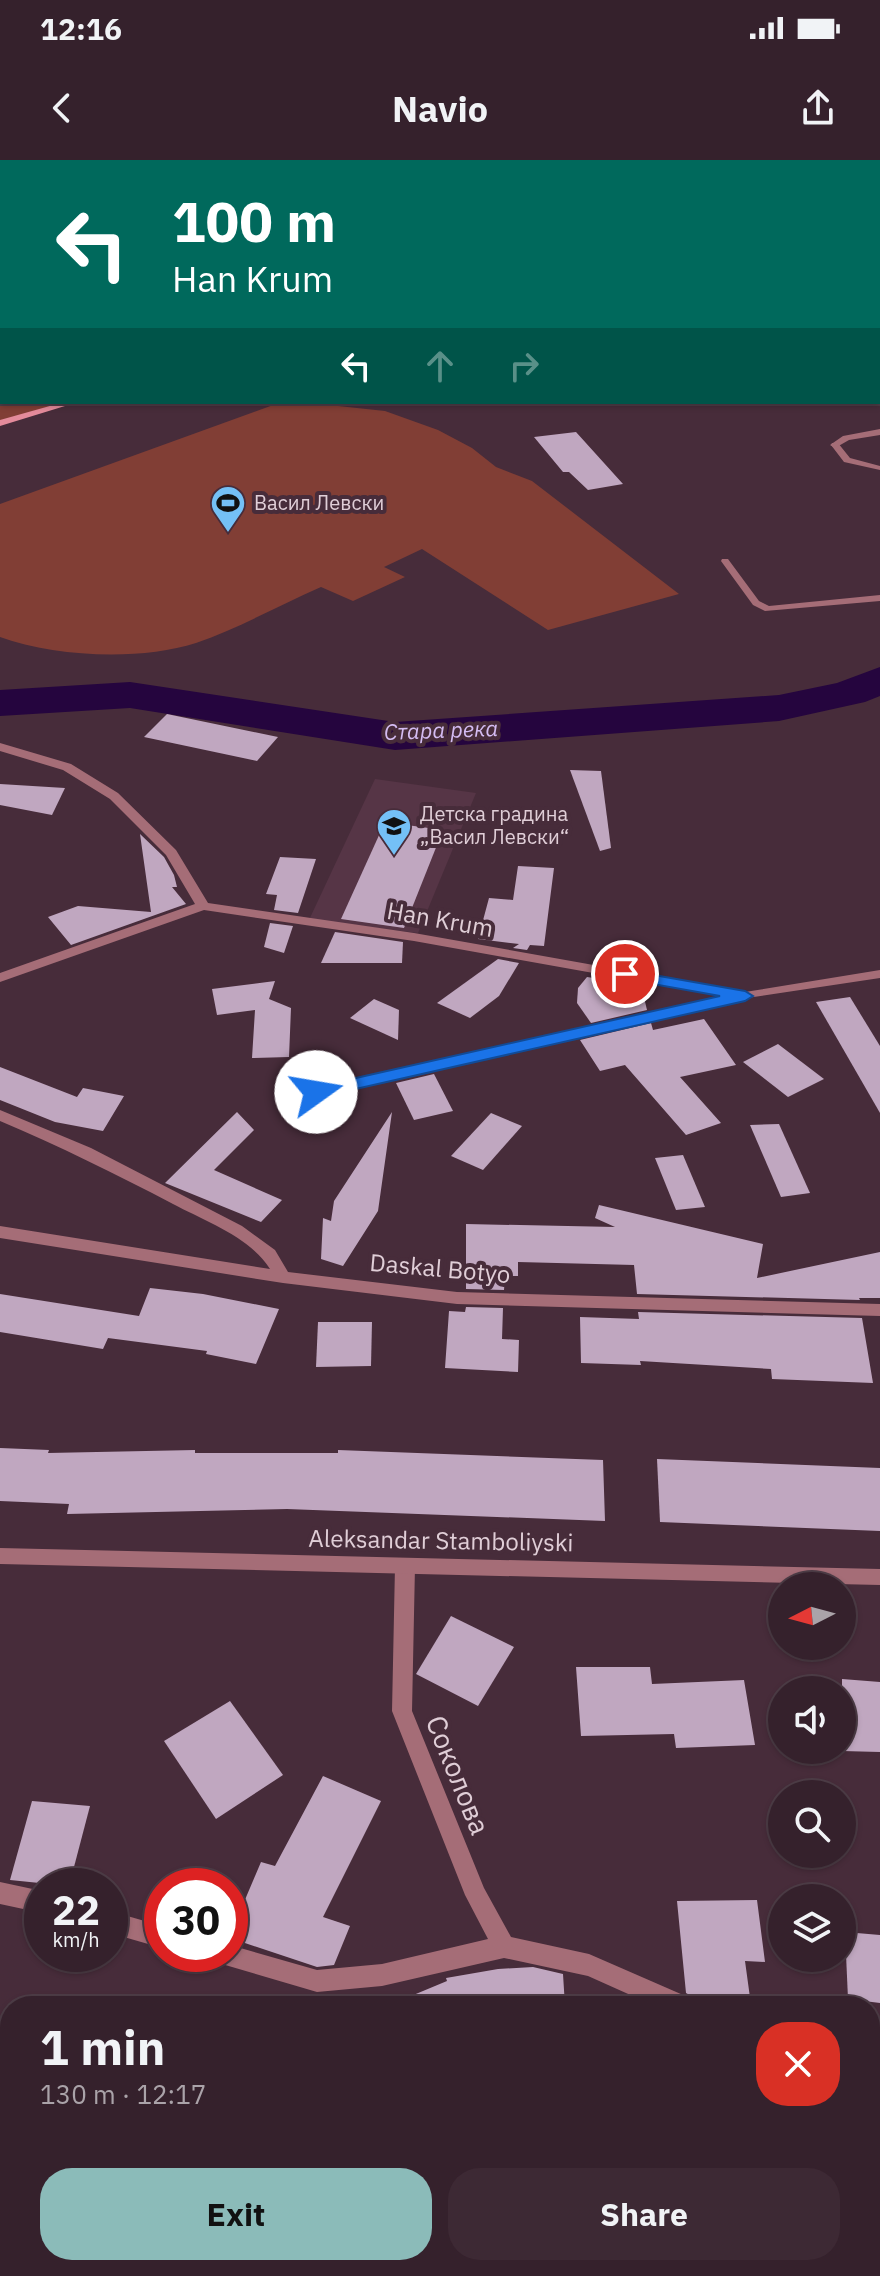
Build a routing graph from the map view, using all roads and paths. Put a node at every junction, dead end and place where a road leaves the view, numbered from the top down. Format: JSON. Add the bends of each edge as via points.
{"nodes":[{"id":1,"x":67,"y":404,"type":"edge"},
{"id":2,"x":0,"y":423,"type":"edge"},
{"id":3,"x":880,"y":432,"type":"edge"},
{"id":4,"x":835,"y":445,"type":"joint"},
{"id":5,"x":880,"y":468,"type":"edge"},
{"id":6,"x":725,"y":561,"type":"dead end"},
{"id":7,"x":880,"y":598,"type":"edge"},
{"id":8,"x":0,"y":747,"type":"edge"},
{"id":9,"x":203,"y":906,"type":"junction"},
{"id":10,"x":880,"y":974,"type":"edge"},
{"id":11,"x":0,"y":978,"type":"edge"},
{"id":12,"x":745,"y":996,"type":"junction"},
{"id":13,"x":287,"y":1099,"type":"dead end"},
{"id":14,"x":0,"y":1115,"type":"edge"},
{"id":15,"x":0,"y":1232,"type":"edge"},
{"id":16,"x":283,"y":1277,"type":"junction"},
{"id":17,"x":880,"y":1310,"type":"edge"},
{"id":18,"x":0,"y":1556,"type":"edge"},
{"id":19,"x":405,"y":1566,"type":"junction"},
{"id":20,"x":880,"y":1577,"type":"edge"},
{"id":21,"x":0,"y":1893,"type":"edge"},
{"id":22,"x":24,"y":1898,"type":"edge"},
{"id":23,"x":504,"y":1947,"type":"junction"},
{"id":24,"x":248,"y":1961,"type":"edge"},
{"id":25,"x":659,"y":1996,"type":"edge"}],
"edges":[{"from":1,"to":2,"type":"main road"},
{"from":3,"to":4,"type":"street"},
{"from":4,"to":5,"type":"lane","via":[[847,460]]},
{"from":6,"to":7,"type":"lane","via":[[756,603],[768,609]]},
{"from":8,"to":9,"type":"street","via":[[67,767],[114,796],[171,853]]},
{"from":9,"to":11,"type":"street","name":"Han Krum"},
{"from":9,"to":12,"type":"street","name":"Han Krum"},
{"from":10,"to":12,"type":"street","name":"Han Krum"},
{"from":12,"to":13,"type":"street"},
{"from":14,"to":16,"type":"street","via":[[86,1152],[236,1230],[269,1254]]},
{"from":15,"to":16,"type":"street","name":"Daskal Botyo"},
{"from":16,"to":17,"type":"street","name":"Daskal Botyo","via":[[457,1298]]},
{"from":18,"to":19,"type":"street","name":"Aleksandar Stamboliyski"},
{"from":19,"to":20,"type":"street","name":"Aleksandar Stamboliyski"},
{"from":19,"to":23,"type":"street","name":"Соколова","via":[[402,1711],[476,1895]]},
{"from":21,"to":22,"type":"street"},
{"from":23,"to":24,"type":"street","via":[[382,1975],[317,1981]]},
{"from":23,"to":25,"type":"street","via":[[589,1965]]}]}
